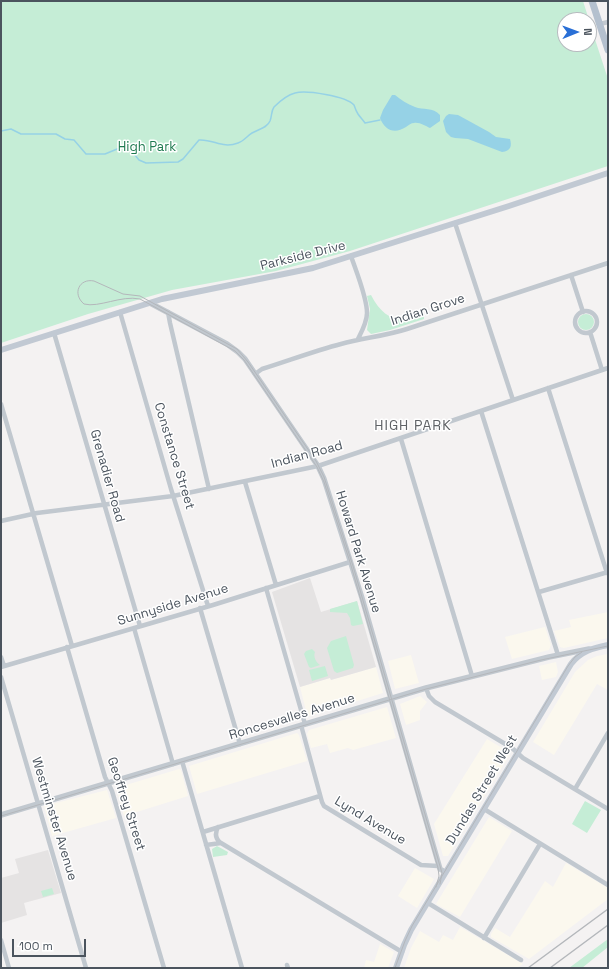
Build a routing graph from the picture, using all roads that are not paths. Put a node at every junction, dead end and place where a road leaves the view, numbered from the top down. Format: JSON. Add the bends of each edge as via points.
{"nodes":[{"id":1,"x":592,"y":1,"type":"edge"},
{"id":2,"x":608,"y":22,"type":"edge"},
{"id":3,"x":600,"y":24,"type":"junction"},
{"id":4,"x":608,"y":50,"type":"edge"},
{"id":5,"x":608,"y":173,"type":"edge"},
{"id":6,"x":454,"y":223,"type":"junction"},
{"id":7,"x":351,"y":256,"type":"junction"},
{"id":8,"x":608,"y":263,"type":"edge"},
{"id":9,"x":571,"y":275,"type":"junction"},
{"id":10,"x":150,"y":303,"type":"junction"},
{"id":11,"x":482,"y":304,"type":"junction"},
{"id":12,"x":120,"y":312,"type":"junction"},
{"id":13,"x":168,"y":312,"type":"junction"},
{"id":14,"x":583,"y":312,"type":"junction"},
{"id":15,"x":590,"y":332,"type":"junction"},
{"id":16,"x":54,"y":333,"type":"junction"},
{"id":17,"x":358,"y":339,"type":"junction"},
{"id":18,"x":1,"y":350,"type":"edge"},
{"id":19,"x":608,"y":368,"type":"edge"},
{"id":20,"x":602,"y":370,"type":"junction"},
{"id":21,"x":254,"y":374,"type":"junction"},
{"id":22,"x":548,"y":388,"type":"junction"},
{"id":23,"x":513,"y":400,"type":"junction"},
{"id":24,"x":1,"y":404,"type":"edge"},
{"id":25,"x":481,"y":411,"type":"junction"},
{"id":26,"x":401,"y":438,"type":"junction"},
{"id":27,"x":318,"y":466,"type":"junction"},
{"id":28,"x":245,"y":482,"type":"junction"},
{"id":29,"x":209,"y":489,"type":"junction"},
{"id":30,"x":173,"y":496,"type":"junction"},
{"id":31,"x":104,"y":505,"type":"junction"},
{"id":32,"x":33,"y":514,"type":"junction"},
{"id":33,"x":1,"y":520,"type":"edge"},
{"id":34,"x":350,"y":562,"type":"junction"},
{"id":35,"x":607,"y":573,"type":"edge"},
{"id":36,"x":276,"y":585,"type":"junction"},
{"id":37,"x":266,"y":588,"type":"junction"},
{"id":38,"x":539,"y":592,"type":"junction"},
{"id":39,"x":208,"y":606,"type":"junction"},
{"id":40,"x":200,"y":608,"type":"junction"},
{"id":41,"x":140,"y":626,"type":"junction"},
{"id":42,"x":134,"y":628,"type":"junction"},
{"id":43,"x":608,"y":645,"type":"edge"},
{"id":44,"x":69,"y":647,"type":"junction"},
{"id":45,"x":591,"y":649,"type":"junction"},
{"id":46,"x":558,"y":655,"type":"junction"},
{"id":47,"x":1,"y":657,"type":"edge"},
{"id":48,"x":2,"y":667,"type":"edge"},
{"id":49,"x":472,"y":676,"type":"junction"},
{"id":50,"x":1,"y":677,"type":"edge"},
{"id":51,"x":426,"y":688,"type":"junction"},
{"id":52,"x":390,"y":698,"type":"junction"},
{"id":53,"x":303,"y":725,"type":"junction"},
{"id":54,"x":608,"y":733,"type":"edge"},
{"id":55,"x":240,"y":744,"type":"junction"},
{"id":56,"x":517,"y":753,"type":"junction"},
{"id":57,"x":182,"y":761,"type":"junction"},
{"id":58,"x":173,"y":764,"type":"junction"},
{"id":59,"x":107,"y":783,"type":"junction"},
{"id":60,"x":575,"y":789,"type":"junction"},
{"id":61,"x":320,"y":796,"type":"junction"},
{"id":62,"x":38,"y":804,"type":"junction"},
{"id":63,"x":484,"y":809,"type":"junction"},
{"id":64,"x":608,"y":809,"type":"edge"},
{"id":65,"x":1,"y":815,"type":"edge"},
{"id":66,"x":218,"y":827,"type":"junction"},
{"id":67,"x":202,"y":832,"type":"junction"},
{"id":68,"x":221,"y":843,"type":"junction"},
{"id":69,"x":540,"y":844,"type":"junction"},
{"id":70,"x":206,"y":845,"type":"junction"},
{"id":71,"x":438,"y":866,"type":"junction"},
{"id":72,"x":445,"y":872,"type":"junction"},
{"id":73,"x":608,"y":885,"type":"edge"},
{"id":74,"x":428,"y":903,"type":"junction"},
{"id":75,"x":484,"y":938,"type":"junction"},
{"id":76,"x":1,"y":940,"type":"edge"},
{"id":77,"x":402,"y":952,"type":"junction"},
{"id":78,"x":522,"y":960,"type":"dead end"},
{"id":79,"x":9,"y":968,"type":"edge"},
{"id":80,"x":86,"y":968,"type":"edge"},
{"id":81,"x":164,"y":968,"type":"edge"},
{"id":82,"x":242,"y":968,"type":"edge"},
{"id":83,"x":396,"y":968,"type":"edge"}],
"edges":[{"from":1,"to":3,"type":"main road"},
{"from":2,"to":3,"type":"street"},
{"from":3,"to":4,"type":"main road"},
{"from":5,"to":6,"type":"main road","name":"Parkside Drive"},
{"from":6,"to":7,"type":"main road","name":"Parkside Drive"},
{"from":6,"to":11,"type":"street"},
{"from":7,"to":10,"type":"main road","name":"Parkside Drive","via":[[313,268]]},
{"from":7,"to":17,"type":"street","via":[[367,312]]},
{"from":8,"to":9,"type":"street","name":"Indian Grove"},
{"from":9,"to":11,"type":"street","name":"Indian Grove"},
{"from":9,"to":14,"type":"street"},
{"from":10,"to":12,"type":"main road","name":"Parkside Drive"},
{"from":10,"to":13,"type":"street","name":"Howard Park Avenue"},
{"from":11,"to":17,"type":"street","name":"Indian Grove","via":[[393,333]]},
{"from":11,"to":23,"type":"street"},
{"from":12,"to":16,"type":"main road","name":"Parkside Drive"},
{"from":12,"to":30,"type":"street","name":"Constance Street"},
{"from":13,"to":21,"type":"street","name":"Howard Park Avenue","via":[[235,349]]},
{"from":13,"to":29,"type":"street"},
{"from":14,"to":15,"type":"street","via":[[595,316],[596,325]]},
{"from":14,"to":15,"type":"street","via":[[577,316],[576,326],[583,333]]},
{"from":15,"to":20,"type":"street"},
{"from":16,"to":18,"type":"main road","name":"Parkside Drive"},
{"from":16,"to":31,"type":"street","name":"Grenadier Road"},
{"from":17,"to":21,"type":"street","name":"Indian Grove","via":[[262,369]]},
{"from":19,"to":20,"type":"street","name":"Indian Road"},
{"from":20,"to":22,"type":"street","name":"Indian Road"},
{"from":21,"to":27,"type":"street","name":"Howard Park Avenue"},
{"from":22,"to":23,"type":"street","name":"Indian Road"},
{"from":22,"to":35,"type":"street"},
{"from":23,"to":25,"type":"street","name":"Indian Road"},
{"from":24,"to":32,"type":"street","name":"Geoffrey Street"},
{"from":25,"to":26,"type":"street","name":"Indian Road"},
{"from":25,"to":38,"type":"street"},
{"from":26,"to":27,"type":"street","name":"Indian Road"},
{"from":26,"to":49,"type":"street"},
{"from":27,"to":28,"type":"street","name":"Indian Road"},
{"from":27,"to":34,"type":"street","name":"Howard Park Avenue"},
{"from":28,"to":29,"type":"street","name":"Indian Road"},
{"from":28,"to":36,"type":"street"},
{"from":29,"to":30,"type":"street","name":"Indian Road"},
{"from":30,"to":31,"type":"street","name":"Indian Road"},
{"from":30,"to":39,"type":"street","name":"Constance Street"},
{"from":31,"to":32,"type":"street","name":"Indian Road"},
{"from":31,"to":41,"type":"street","name":"Grenadier Road"},
{"from":32,"to":33,"type":"street","name":"Indian Road"},
{"from":32,"to":44,"type":"street","name":"Geoffrey Street"},
{"from":34,"to":36,"type":"street","name":"Sunnyside Avenue"},
{"from":34,"to":52,"type":"street","name":"Howard Park Avenue"},
{"from":35,"to":38,"type":"street"},
{"from":36,"to":37,"type":"street","name":"Sunnyside Avenue"},
{"from":37,"to":39,"type":"street","name":"Sunnyside Avenue"},
{"from":37,"to":53,"type":"street"},
{"from":38,"to":46,"type":"street"},
{"from":39,"to":40,"type":"street","name":"Sunnyside Avenue"},
{"from":40,"to":41,"type":"street","name":"Sunnyside Avenue"},
{"from":40,"to":55,"type":"street"},
{"from":41,"to":42,"type":"street","name":"Sunnyside Avenue"},
{"from":42,"to":44,"type":"street","name":"Sunnyside Avenue"},
{"from":42,"to":58,"type":"street"},
{"from":43,"to":45,"type":"main road","name":"Dundas Street West"},
{"from":44,"to":48,"type":"street","name":"Sunnyside Avenue"},
{"from":44,"to":59,"type":"street","name":"Geoffrey Street"},
{"from":45,"to":46,"type":"street","name":"Roncesvalles Avenue"},
{"from":45,"to":56,"type":"main road","name":"Dundas Street West","via":[[571,664]]},
{"from":46,"to":49,"type":"street","name":"Roncesvalles Avenue"},
{"from":47,"to":48,"type":"street"},
{"from":49,"to":51,"type":"street","name":"Roncesvalles Avenue"},
{"from":50,"to":62,"type":"street","name":"Westminster Avenue"},
{"from":51,"to":52,"type":"street","name":"Roncesvalles Avenue"},
{"from":51,"to":56,"type":"street","via":[[431,699]]},
{"from":52,"to":53,"type":"street","name":"Roncesvalles Avenue"},
{"from":52,"to":71,"type":"street","name":"Howard Park Avenue"},
{"from":53,"to":55,"type":"street","name":"Roncesvalles Avenue"},
{"from":53,"to":61,"type":"street"},
{"from":54,"to":60,"type":"street"},
{"from":55,"to":57,"type":"street","name":"Roncesvalles Avenue"},
{"from":56,"to":60,"type":"street"},
{"from":56,"to":63,"type":"main road","name":"Dundas Street West"},
{"from":57,"to":58,"type":"street","name":"Roncesvalles Avenue"},
{"from":57,"to":67,"type":"street"},
{"from":58,"to":59,"type":"street","name":"Roncesvalles Avenue"},
{"from":59,"to":62,"type":"street","name":"Roncesvalles Avenue"},
{"from":59,"to":81,"type":"street","name":"Geoffrey Street","via":[[114,797]]},
{"from":60,"to":64,"type":"street"},
{"from":61,"to":66,"type":"street","name":"Lynd Avenue"},
{"from":61,"to":71,"type":"street","name":"Lynd Avenue","via":[[324,806],[421,865]]},
{"from":62,"to":65,"type":"street","name":"Roncesvalles Avenue"},
{"from":62,"to":80,"type":"street","name":"Westminster Avenue"},
{"from":63,"to":69,"type":"street"},
{"from":63,"to":72,"type":"main road","name":"Dundas Street West"},
{"from":66,"to":67,"type":"street","name":"Lynd Avenue"},
{"from":66,"to":68,"type":"street","via":[[216,838]]},
{"from":67,"to":70,"type":"street"},
{"from":68,"to":70,"type":"street"},
{"from":68,"to":77,"type":"street"},
{"from":69,"to":73,"type":"street"},
{"from":69,"to":75,"type":"street"},
{"from":70,"to":82,"type":"street"},
{"from":71,"to":72,"type":"street"},
{"from":72,"to":74,"type":"main road","name":"Dundas Street West"},
{"from":74,"to":75,"type":"street"},
{"from":74,"to":77,"type":"main road","name":"Dundas Street West","via":[[411,930]]},
{"from":75,"to":78,"type":"street"},
{"from":76,"to":79,"type":"street"},
{"from":77,"to":83,"type":"main road","name":"Dundas Street West"}]}
